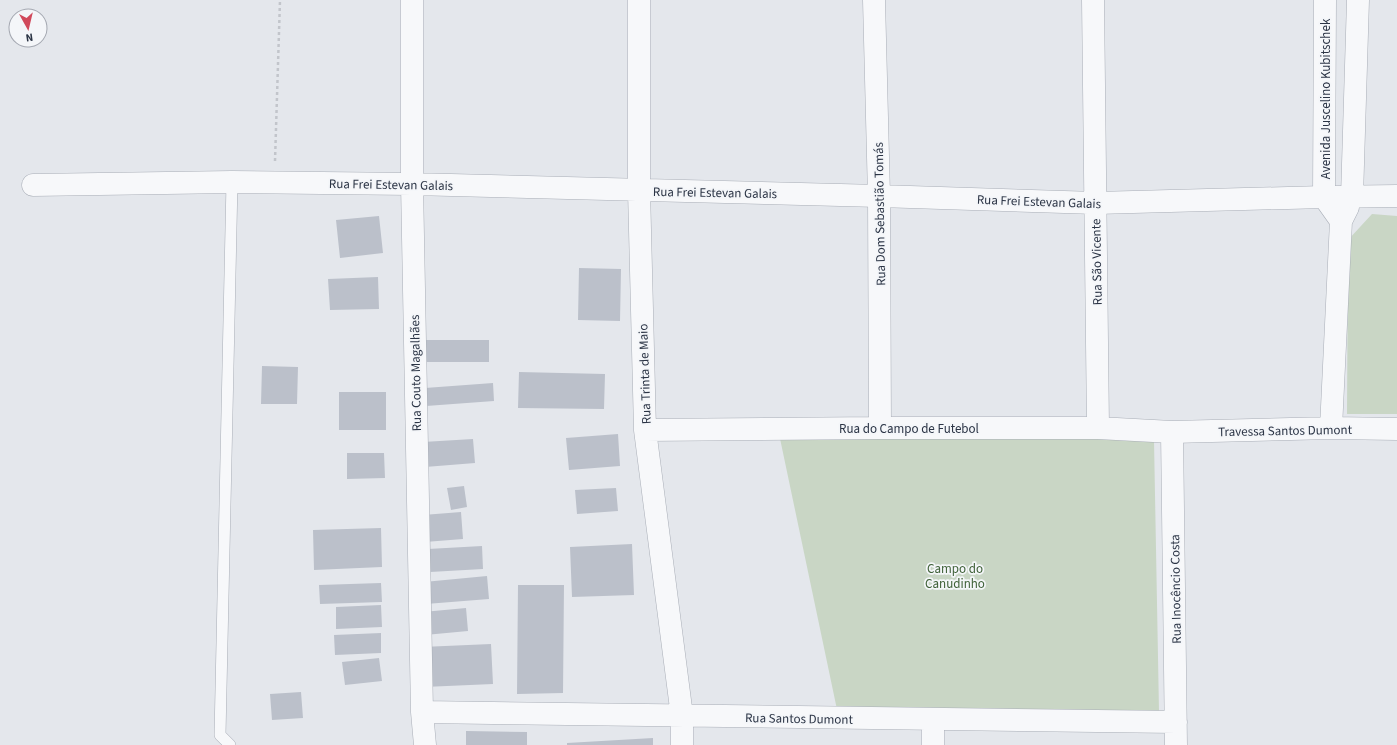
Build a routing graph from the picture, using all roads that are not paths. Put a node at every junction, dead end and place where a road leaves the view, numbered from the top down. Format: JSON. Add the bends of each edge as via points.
{"nodes":[{"id":1,"x":412,"y":0,"type":"edge"},
{"id":2,"x":639,"y":0,"type":"edge"},
{"id":3,"x":874,"y":0,"type":"edge"},
{"id":4,"x":1093,"y":0,"type":"edge"},
{"id":5,"x":1325,"y":0,"type":"edge"},
{"id":6,"x":1358,"y":0,"type":"edge"},
{"id":7,"x":232,"y":182,"type":"junction"},
{"id":8,"x":412,"y":184,"type":"junction"},
{"id":9,"x":33,"y":185,"type":"dead end"},
{"id":10,"x":639,"y":190,"type":"junction"},
{"id":11,"x":879,"y":196,"type":"junction"},
{"id":12,"x":1397,"y":196,"type":"edge"},
{"id":13,"x":1324,"y":197,"type":"junction"},
{"id":14,"x":1352,"y":197,"type":"junction"},
{"id":15,"x":1096,"y":203,"type":"junction"},
{"id":16,"x":1341,"y":221,"type":"junction"},
{"id":17,"x":880,"y":428,"type":"junction"},
{"id":18,"x":1098,"y":428,"type":"junction"},
{"id":19,"x":1331,"y":428,"type":"junction"},
{"id":20,"x":1397,"y":429,"type":"edge"},
{"id":21,"x":645,"y":430,"type":"junction"},
{"id":22,"x":1172,"y":432,"type":"junction"},
{"id":23,"x":422,"y":712,"type":"junction"},
{"id":24,"x":682,"y":716,"type":"junction"},
{"id":25,"x":934,"y":720,"type":"junction"},
{"id":26,"x":1176,"y":722,"type":"junction"},
{"id":27,"x":230,"y":745,"type":"edge"},
{"id":28,"x":419,"y":745,"type":"edge"},
{"id":29,"x":425,"y":745,"type":"edge"},
{"id":30,"x":682,"y":745,"type":"edge"},
{"id":31,"x":933,"y":745,"type":"edge"},
{"id":32,"x":1176,"y":745,"type":"edge"}],
"edges":[{"from":1,"to":8,"type":"street","name":"Rua Couto Magalhães"},
{"from":2,"to":10,"type":"street","name":"Rua Trinta de Maio"},
{"from":3,"to":11,"type":"street","name":"Rua Dom Sebastião Tomás"},
{"from":4,"to":15,"type":"street","name":"Rua São Vicente"},
{"from":5,"to":13,"type":"street","name":"Avenida Juscelino Kubitschek"},
{"from":6,"to":14,"type":"street"},
{"from":7,"to":8,"type":"street","name":"Rua Frei Estevan Galais"},
{"from":7,"to":9,"type":"street","name":"Rua Frei Estevan Galais"},
{"from":7,"to":27,"type":"lane","via":[[220,735]]},
{"from":8,"to":10,"type":"street","name":"Rua Frei Estevan Galais"},
{"from":8,"to":23,"type":"street","name":"Rua Couto Magalhães"},
{"from":10,"to":11,"type":"street","name":"Rua Frei Estevan Galais"},
{"from":10,"to":21,"type":"street","name":"Rua Trinta de Maio"},
{"from":11,"to":15,"type":"street","name":"Rua Frei Estevan Galais"},
{"from":11,"to":17,"type":"street","name":"Rua Dom Sebastião Tomás"},
{"from":12,"to":14,"type":"street","name":"Rua Frei Estevan Galais"},
{"from":13,"to":14,"type":"street","name":"Rua Frei Estevan Galais"},
{"from":13,"to":15,"type":"street","name":"Rua Frei Estevan Galais"},
{"from":13,"to":16,"type":"street"},
{"from":14,"to":16,"type":"street"},
{"from":15,"to":18,"type":"street","name":"Rua São Vicente"},
{"from":16,"to":19,"type":"street"},
{"from":17,"to":18,"type":"street","name":"Rua do Campo de Futebol"},
{"from":17,"to":21,"type":"street","name":"Rua do Campo de Futebol"},
{"from":18,"to":22,"type":"street","name":"Rua do Campo de Futebol"},
{"from":19,"to":20,"type":"street","name":"Travessa Santos Dumont"},
{"from":19,"to":22,"type":"street","name":"Travessa Santos Dumont"},
{"from":21,"to":24,"type":"street","name":"Rua Trinta de Maio"},
{"from":22,"to":26,"type":"street","name":"Rua Inocêncio Costa"},
{"from":23,"to":24,"type":"street","name":"Rua Santos Dumont"},
{"from":23,"to":29,"type":"street","name":"Rua Couto Magalhães"},
{"from":24,"to":25,"type":"street","name":"Rua Santos Dumont"},
{"from":24,"to":30,"type":"street","name":"Rua Trinta de Maio"},
{"from":25,"to":26,"type":"street","name":"Rua Santos Dumont"},
{"from":25,"to":31,"type":"street"},
{"from":26,"to":32,"type":"street","name":"Rua Inocêncio Costa"},
{"from":28,"to":29,"type":"lane"}]}
